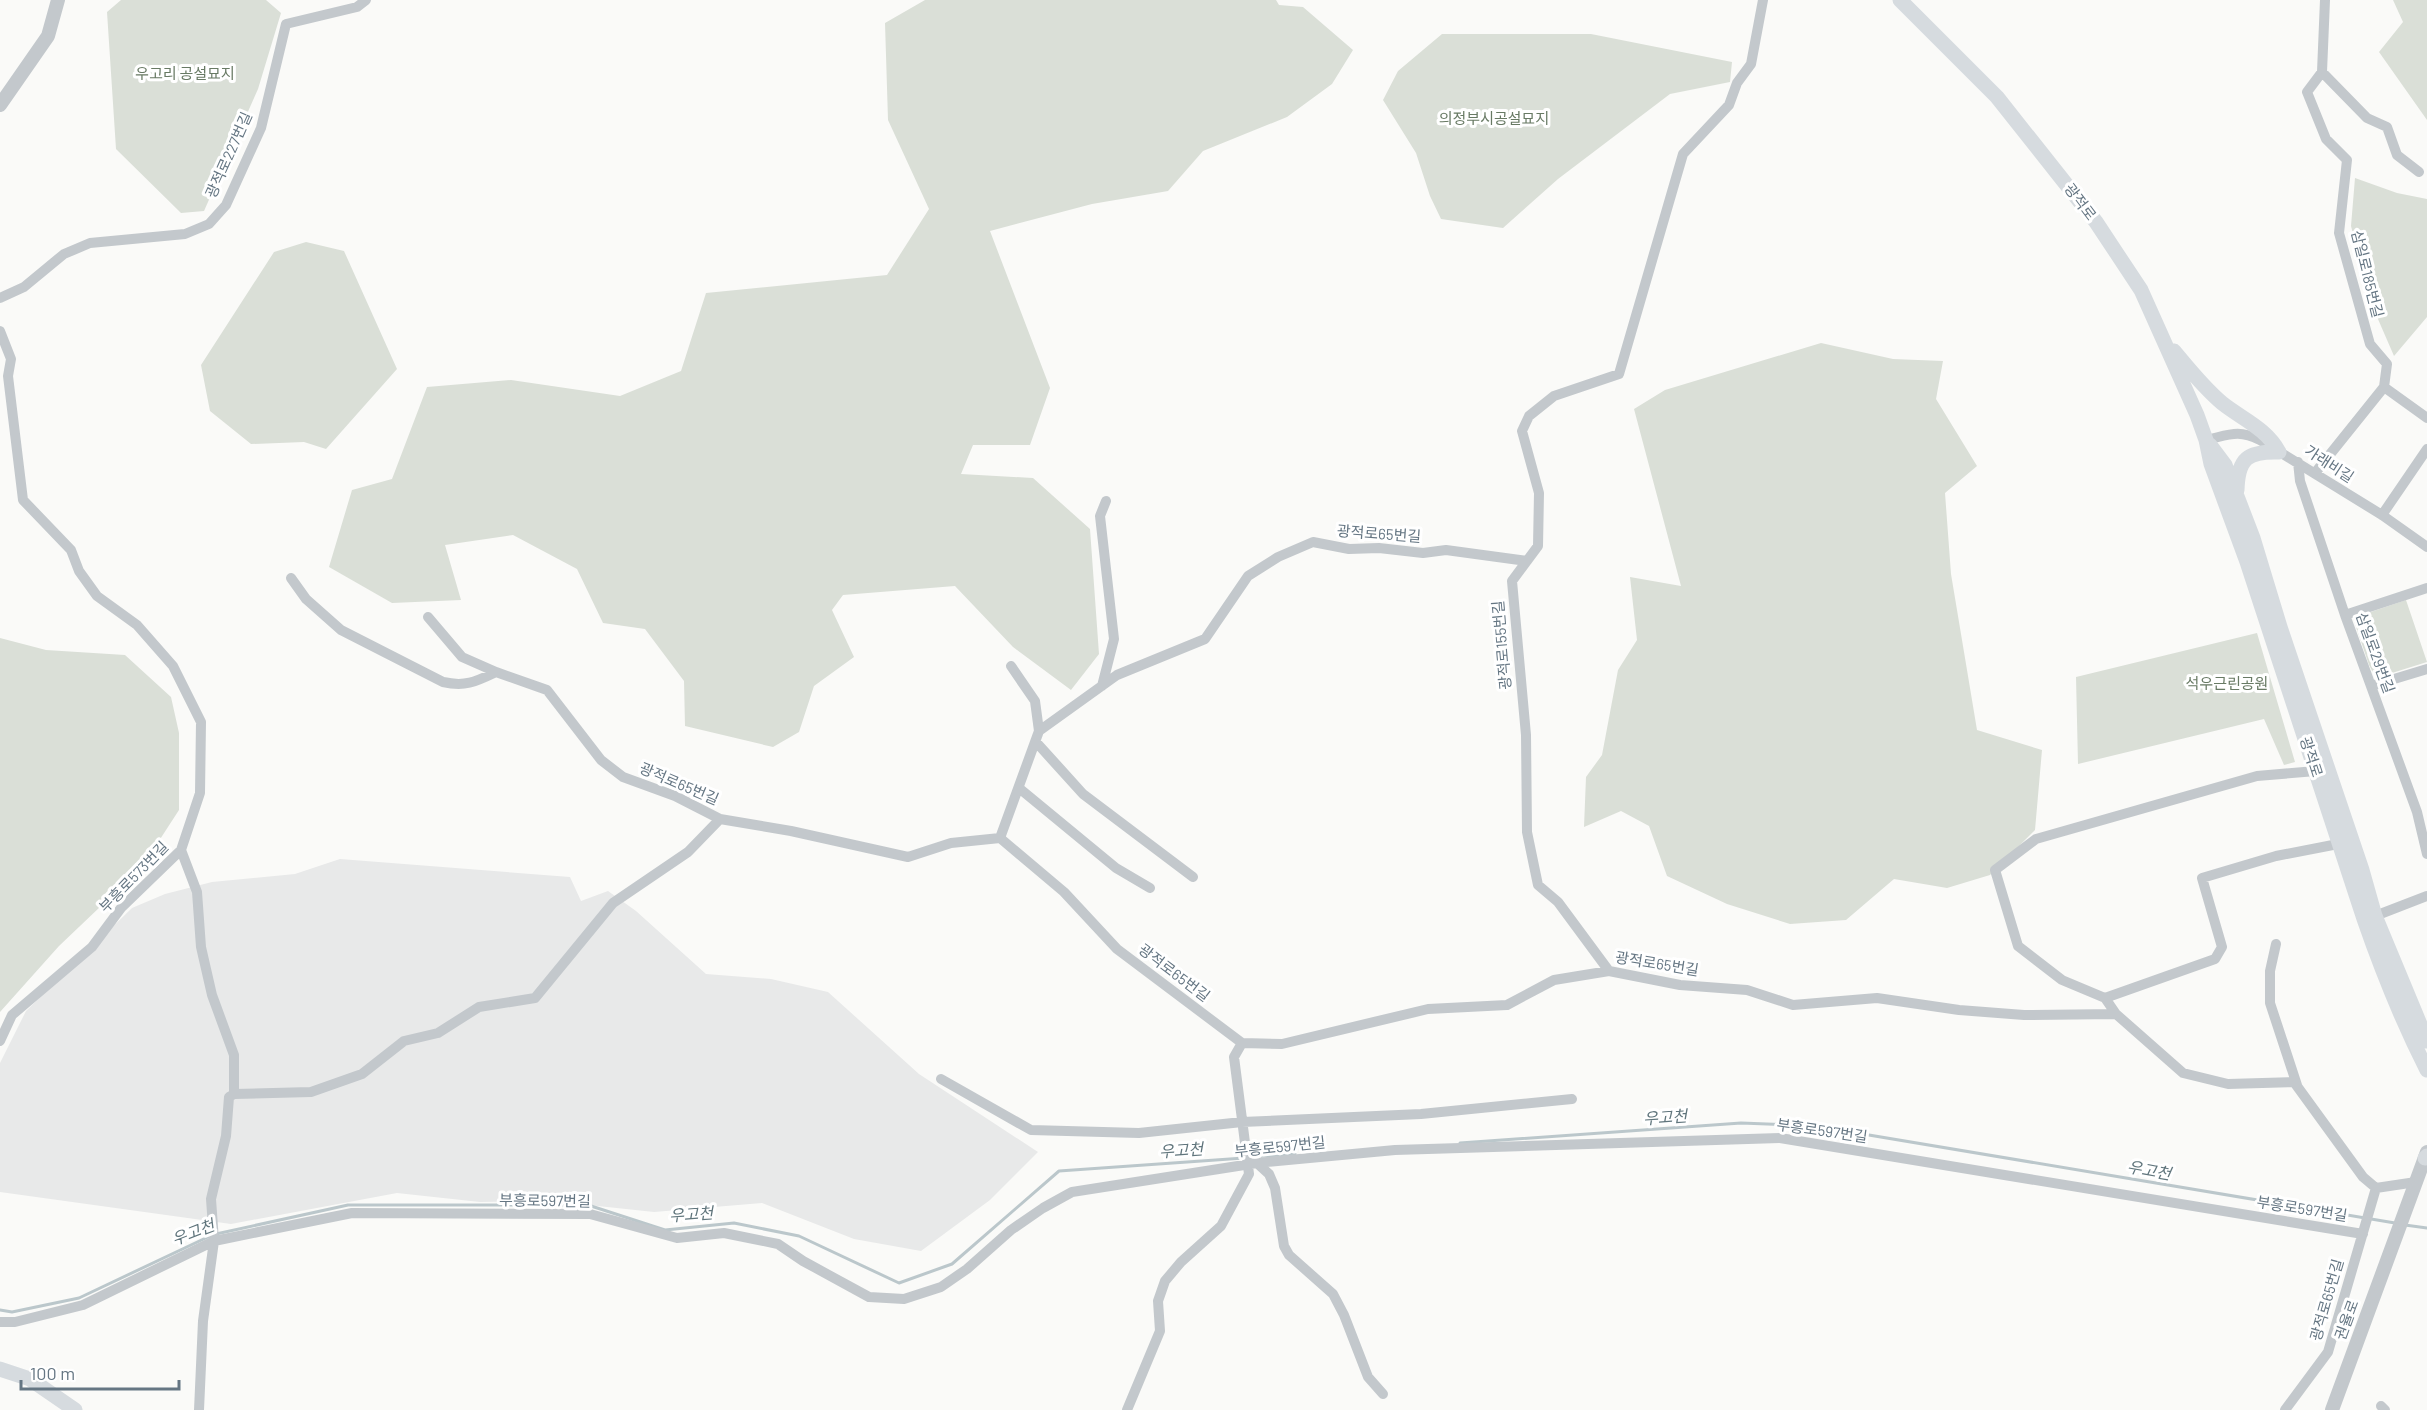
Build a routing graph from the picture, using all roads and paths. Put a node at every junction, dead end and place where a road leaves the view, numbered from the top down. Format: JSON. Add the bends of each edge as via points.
{"nodes":[{"id":1,"x":58,"y":0,"type":"edge"},
{"id":2,"x":366,"y":0,"type":"edge"},
{"id":3,"x":1762,"y":0,"type":"edge"},
{"id":4,"x":1900,"y":0,"type":"edge"},
{"id":5,"x":2325,"y":0,"type":"edge"},
{"id":6,"x":2322,"y":72,"type":"junction"},
{"id":7,"x":0,"y":105,"type":"edge"},
{"id":8,"x":2418,"y":172,"type":"dead end"},
{"id":9,"x":0,"y":298,"type":"edge"},
{"id":10,"x":0,"y":331,"type":"edge"},
{"id":11,"x":2163,"y":338,"type":"junction"},
{"id":12,"x":2384,"y":387,"type":"junction"},
{"id":13,"x":2427,"y":418,"type":"edge"},
{"id":14,"x":2206,"y":440,"type":"junction"},
{"id":15,"x":2427,"y":449,"type":"edge"},
{"id":16,"x":2279,"y":452,"type":"junction"},
{"id":17,"x":2298,"y":462,"type":"junction"},
{"id":18,"x":2315,"y":473,"type":"junction"},
{"id":19,"x":2237,"y":496,"type":"junction"},
{"id":20,"x":1106,"y":501,"type":"dead end"},
{"id":21,"x":2382,"y":515,"type":"junction"},
{"id":22,"x":2427,"y":547,"type":"edge"},
{"id":23,"x":1527,"y":561,"type":"junction"},
{"id":24,"x":291,"y":578,"type":"dead end"},
{"id":25,"x":2427,"y":588,"type":"edge"},
{"id":26,"x":2345,"y":615,"type":"junction"},
{"id":27,"x":428,"y":617,"type":"dead end"},
{"id":28,"x":1011,"y":666,"type":"dead end"},
{"id":29,"x":2427,"y":669,"type":"edge"},
{"id":30,"x":496,"y":672,"type":"junction"},
{"id":31,"x":1102,"y":686,"type":"junction"},
{"id":32,"x":2371,"y":686,"type":"junction"},
{"id":33,"x":1037,"y":736,"type":"junction"},
{"id":34,"x":2316,"y":771,"type":"junction"},
{"id":35,"x":1019,"y":788,"type":"junction"},
{"id":36,"x":2422,"y":811,"type":"edge"},
{"id":37,"x":720,"y":819,"type":"junction"},
{"id":38,"x":1000,"y":838,"type":"junction"},
{"id":39,"x":2338,"y":844,"type":"junction"},
{"id":40,"x":181,"y":850,"type":"junction"},
{"id":41,"x":2427,"y":854,"type":"edge"},
{"id":42,"x":1193,"y":877,"type":"dead end"},
{"id":43,"x":1150,"y":888,"type":"dead end"},
{"id":44,"x":2427,"y":896,"type":"edge"},
{"id":45,"x":2375,"y":916,"type":"junction"},
{"id":46,"x":2276,"y":944,"type":"dead end"},
{"id":47,"x":1609,"y":971,"type":"junction"},
{"id":48,"x":2105,"y":998,"type":"junction"},
{"id":49,"x":2116,"y":1014,"type":"junction"},
{"id":50,"x":0,"y":1041,"type":"edge"},
{"id":51,"x":2427,"y":1041,"type":"edge"},
{"id":52,"x":1242,"y":1044,"type":"junction"},
{"id":53,"x":2427,"y":1070,"type":"edge"},
{"id":54,"x":941,"y":1079,"type":"dead end"},
{"id":55,"x":2297,"y":1086,"type":"junction"},
{"id":56,"x":234,"y":1094,"type":"junction"},
{"id":57,"x":1572,"y":1099,"type":"dead end"},
{"id":58,"x":1243,"y":1124,"type":"junction"},
{"id":59,"x":2426,"y":1155,"type":"edge"},
{"id":60,"x":1251,"y":1162,"type":"junction"},
{"id":61,"x":2416,"y":1182,"type":"junction"},
{"id":62,"x":2376,"y":1188,"type":"junction"},
{"id":63,"x":2364,"y":1230,"type":"junction"},
{"id":64,"x":214,"y":1241,"type":"junction"},
{"id":65,"x":0,"y":1322,"type":"edge"},
{"id":66,"x":0,"y":1369,"type":"edge"},
{"id":67,"x":1383,"y":1394,"type":"dead end"},
{"id":68,"x":75,"y":1410,"type":"edge"},
{"id":69,"x":199,"y":1410,"type":"edge"},
{"id":70,"x":1127,"y":1410,"type":"edge"},
{"id":71,"x":2285,"y":1410,"type":"edge"},
{"id":72,"x":2332,"y":1410,"type":"edge"}],
"edges":[{"from":1,"to":7,"type":"street","via":[[48,36]]},
{"from":2,"to":9,"type":"street","name":"광적로227번길","via":[[357,7],[286,24],[261,128],[226,205],[209,224],[184,234],[90,243],[64,254],[24,287]]},
{"from":3,"to":23,"type":"street","name":"광적로155번길","via":[[1751,64],[1729,105],[1683,154],[1619,374],[1554,396],[1529,416],[1522,431],[1539,493],[1538,546]]},
{"from":4,"to":11,"type":"main road","name":"광적로","via":[[1997,97],[2058,173],[2140,290]]},
{"from":5,"to":6,"type":"street","name":"삼일로185번길"},
{"from":6,"to":8,"type":"street","via":[[2367,118],[2386,127],[2397,155]]},
{"from":6,"to":12,"type":"street","name":"삼일로185번길","via":[[2307,92],[2326,139],[2347,160],[2339,233],[2370,344],[2387,364]]},
{"from":10,"to":40,"type":"street","name":"부흥로573번길","via":[[11,359],[8,376],[24,500],[71,550],[79,571],[97,596],[137,625],[173,666],[201,722],[200,793]]},
{"from":11,"to":14,"type":"main road","name":"광적로"},
{"from":11,"to":16,"type":"main road","via":[[2204,386],[2266,434]]},
{"from":12,"to":13,"type":"street"},
{"from":12,"to":18,"type":"street"},
{"from":14,"to":16,"type":"street","name":"가래비길","via":[[2246,434]]},
{"from":14,"to":19,"type":"main road","name":"광적로","via":[[2225,465]]},
{"from":14,"to":34,"type":"main road","name":"광적로"},
{"from":15,"to":21,"type":"street"},
{"from":16,"to":17,"type":"street","name":"가래비길"},
{"from":16,"to":19,"type":"main road","via":[[2253,453],[2244,460],[2237,473]]},
{"from":17,"to":18,"type":"street","name":"가래비길"},
{"from":17,"to":26,"type":"street","name":"삼일로29번길","via":[[2300,481]]},
{"from":18,"to":21,"type":"street","name":"가래비길"},
{"from":19,"to":45,"type":"main road","name":"광적로"},
{"from":20,"to":31,"type":"street","via":[[1100,516],[1114,639]]},
{"from":21,"to":22,"type":"street","name":"가래비길"},
{"from":23,"to":31,"type":"street","name":"광적로65번길","via":[[1446,550],[1423,553],[1349,549],[1313,542],[1248,576],[1205,639],[1117,675]]},
{"from":23,"to":47,"type":"street","name":"광적로155번길","via":[[1512,581],[1526,735],[1527,832],[1538,885],[1558,902]]},
{"from":24,"to":30,"type":"street","via":[[306,599],[341,630],[442,682],[459,686]]},
{"from":25,"to":26,"type":"street"},
{"from":26,"to":32,"type":"street","name":"삼일로29번길"},
{"from":27,"to":30,"type":"street","via":[[462,657]]},
{"from":28,"to":33,"type":"street","via":[[1035,701]]},
{"from":29,"to":32,"type":"street"},
{"from":30,"to":37,"type":"street","name":"광적로65번길","via":[[547,690],[601,760],[623,777],[675,796]]},
{"from":31,"to":33,"type":"street","name":"광적로65번길"},
{"from":32,"to":36,"type":"street","name":"삼일로29번길"},
{"from":33,"to":35,"type":"street"},
{"from":33,"to":42,"type":"street","via":[[1083,794]]},
{"from":34,"to":39,"type":"main road","name":"광적로"},
{"from":34,"to":48,"type":"street","via":[[2257,776],[2036,839],[1995,870],[2018,946],[2062,980]]},
{"from":35,"to":38,"type":"street"},
{"from":35,"to":43,"type":"street","via":[[1116,868]]},
{"from":36,"to":41,"type":"street","name":"삼일로29번길"},
{"from":37,"to":38,"type":"street","name":"광적로65번길","via":[[908,856],[951,843]]},
{"from":37,"to":56,"type":"street","via":[[688,852],[613,903],[535,998],[479,1007],[438,1033],[405,1041],[362,1074],[311,1092]]},
{"from":38,"to":52,"type":"street","name":"광적로65번길","via":[[1064,892],[1117,949]]},
{"from":39,"to":48,"type":"street","via":[[2276,856],[2202,878],[2222,947],[2215,959]]},
{"from":39,"to":53,"type":"main road","name":"광적로","via":[[2380,967]]},
{"from":40,"to":50,"type":"street","name":"부흥로573번길","via":[[121,908],[92,946],[12,1016]]},
{"from":40,"to":56,"type":"street","via":[[197,892],[201,947],[212,994],[234,1055]]},
{"from":44,"to":45,"type":"street"},
{"from":45,"to":51,"type":"main road","name":"광적로"},
{"from":46,"to":55,"type":"street","via":[[2270,971],[2270,1003]]},
{"from":47,"to":49,"type":"street","name":"광적로65번길","via":[[1680,985],[1747,990],[1793,1005],[1877,998],[2024,1015]]},
{"from":47,"to":52,"type":"street","name":"광적로65번길","via":[[1554,980],[1507,1005],[1428,1009],[1282,1044]]},
{"from":48,"to":49,"type":"street"},
{"from":49,"to":55,"type":"street","via":[[2183,1073],[2228,1084],[2294,1082]]},
{"from":52,"to":58,"type":"street","via":[[1234,1057]]},
{"from":54,"to":58,"type":"street","via":[[1031,1130],[1139,1133]]},
{"from":55,"to":62,"type":"street","via":[[2363,1178]]},
{"from":56,"to":64,"type":"street","via":[[229,1098],[226,1136],[211,1199]]},
{"from":57,"to":58,"type":"street","via":[[1421,1114]]},
{"from":58,"to":60,"type":"street"},
{"from":59,"to":61,"type":"street"},
{"from":60,"to":63,"type":"street","name":"부흥로597번길","via":[[1395,1150],[1780,1138]]},
{"from":60,"to":64,"type":"street","name":"부흥로597번길","via":[[1072,1192],[1011,1230],[941,1287],[904,1299],[869,1297],[778,1244],[724,1233],[677,1238],[590,1214],[352,1213]]},
{"from":60,"to":67,"type":"street","via":[[1269,1174],[1275,1188],[1284,1246],[1289,1255],[1333,1294],[1368,1377]]},
{"from":60,"to":70,"type":"street","via":[[1249,1174],[1221,1226],[1165,1281],[1158,1301],[1160,1331]]},
{"from":61,"to":62,"type":"street"},
{"from":61,"to":72,"type":"street","name":"권율로"},
{"from":62,"to":63,"type":"street","name":"광적로65번길"},
{"from":63,"to":71,"type":"street","name":"광적로65번길","via":[[2328,1352]]},
{"from":64,"to":65,"type":"street","name":"부흥로597번길","via":[[83,1305],[15,1322]]},
{"from":64,"to":69,"type":"street","via":[[202,1322]]},
{"from":66,"to":68,"type":"main road","via":[[30,1379]]}]}
